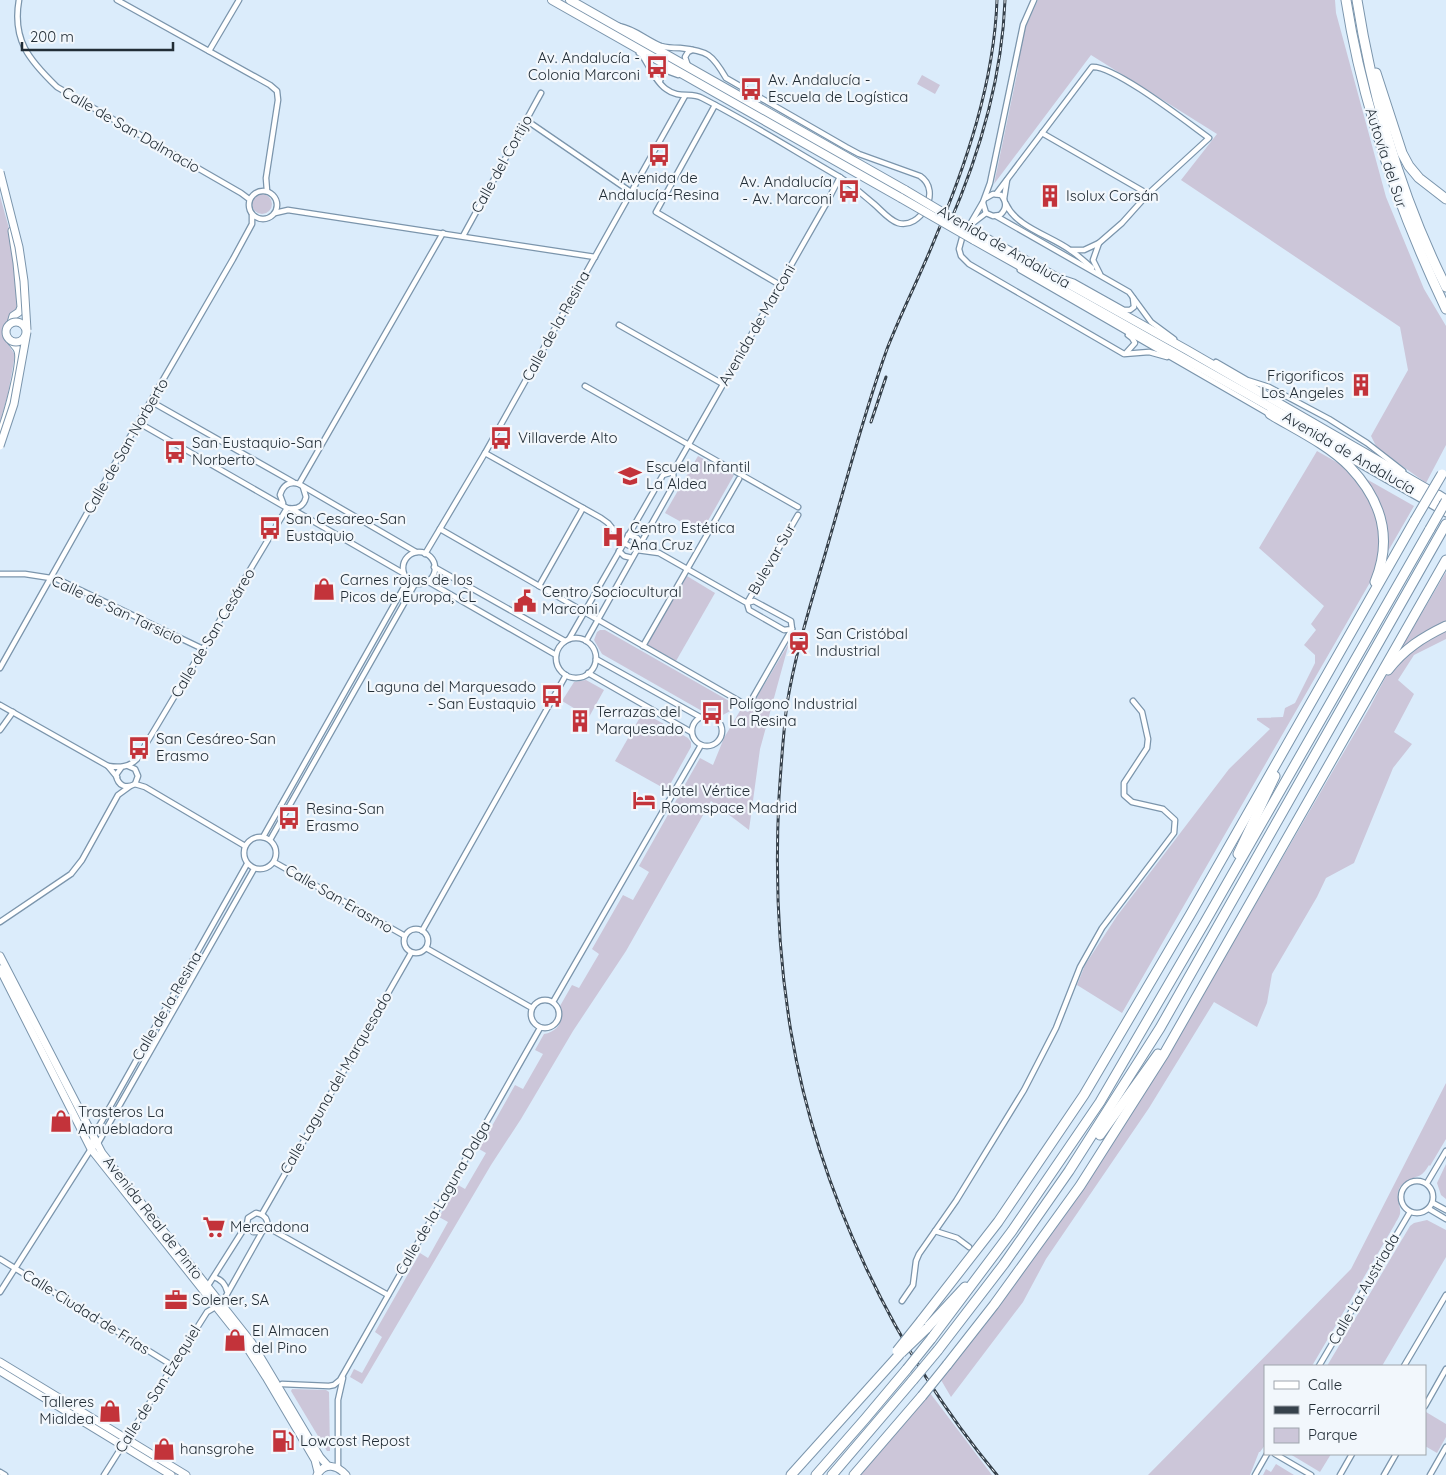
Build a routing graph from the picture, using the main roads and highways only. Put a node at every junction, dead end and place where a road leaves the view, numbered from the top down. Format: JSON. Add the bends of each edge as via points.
{"nodes":[{"id":1,"x":552,"y":0,"type":"edge"},
{"id":2,"x":570,"y":0,"type":"edge"},
{"id":3,"x":1346,"y":0,"type":"edge"},
{"id":4,"x":1358,"y":4,"type":"edge"},
{"id":5,"x":0,"y":172,"type":"edge"},
{"id":6,"x":0,"y":185,"type":"edge"},
{"id":7,"x":903,"y":194,"type":"junction"},
{"id":8,"x":1446,"y":199,"type":"edge"},
{"id":9,"x":976,"y":236,"type":"junction"},
{"id":10,"x":1446,"y":287,"type":"edge"},
{"id":11,"x":1446,"y":309,"type":"edge"},
{"id":12,"x":11,"y":323,"type":"junction"},
{"id":13,"x":27,"y":331,"type":"junction"},
{"id":14,"x":11,"y":341,"type":"junction"},
{"id":15,"x":1270,"y":414,"type":"road end"},
{"id":16,"x":0,"y":436,"type":"edge"},
{"id":17,"x":0,"y":446,"type":"edge"},
{"id":18,"x":1444,"y":470,"type":"edge"},
{"id":19,"x":1442,"y":500,"type":"edge"},
{"id":20,"x":1446,"y":509,"type":"edge"},
{"id":21,"x":1446,"y":524,"type":"edge"},
{"id":22,"x":1446,"y":560,"type":"edge"},
{"id":23,"x":1446,"y":626,"type":"edge"},
{"id":24,"x":1303,"y":716,"type":"junction"},
{"id":25,"x":1246,"y":912,"type":"junction"},
{"id":26,"x":1205,"y":922,"type":"junction"},
{"id":27,"x":0,"y":956,"type":"edge"},
{"id":28,"x":0,"y":968,"type":"edge"},
{"id":29,"x":1189,"y":1010,"type":"junction"},
{"id":30,"x":94,"y":1147,"type":"junction"},
{"id":31,"x":1012,"y":1231,"type":"junction"},
{"id":32,"x":1019,"y":1243,"type":"junction"},
{"id":33,"x":219,"y":1305,"type":"junction"},
{"id":34,"x":923,"y":1325,"type":"junction"},
{"id":35,"x":0,"y":1362,"type":"edge"},
{"id":36,"x":0,"y":1371,"type":"edge"},
{"id":37,"x":125,"y":1442,"type":"junction"},
{"id":38,"x":328,"y":1466,"type":"junction"},
{"id":39,"x":318,"y":1474,"type":"edge"},
{"id":40,"x":171,"y":1475,"type":"edge"},
{"id":41,"x":186,"y":1475,"type":"edge"},
{"id":42,"x":346,"y":1475,"type":"edge"},
{"id":43,"x":791,"y":1475,"type":"edge"},
{"id":44,"x":816,"y":1475,"type":"edge"},
{"id":45,"x":832,"y":1475,"type":"edge"},
{"id":46,"x":854,"y":1475,"type":"edge"}],
"edges":[{"from":1,"to":7,"type":"main road","name":"Avenida de Andalucía"},
{"from":2,"to":7,"type":"main road","name":"Avenida de Andalucía"},
{"from":3,"to":11,"type":"highway","name":"Autovía del Sur","via":[[1366,98],[1385,163]]},
{"from":4,"to":8,"type":"highway","via":[[1402,153],[1419,178]]},
{"from":4,"to":10,"type":"highway","name":"Autovía del Sur","via":[[1365,52],[1384,128],[1408,199]]},
{"from":5,"to":13,"type":"main road","bridge":true,"via":[[19,247]]},
{"from":6,"to":12,"type":"main road","bridge":true,"via":[[19,279],[21,310],[13,316]]},
{"from":7,"to":9,"type":"main road","name":"Avenida de Andalucía","bridge":true},
{"from":9,"to":19,"type":"main road","name":"Avenida de Andalucía","via":[[1251,396]]},
{"from":9,"to":19,"type":"main road","name":"Avenida de Andalucía","via":[[1188,350]]},
{"from":12,"to":13,"type":"main road","bridge":true,"via":[[21,323]]},
{"from":12,"to":14,"type":"main road","bridge":true,"via":[[6,331]]},
{"from":13,"to":14,"type":"main road","bridge":true,"via":[[23,340]]},
{"from":13,"to":17,"type":"main road","bridge":true,"via":[[14,404]]},
{"from":14,"to":16,"type":"main road","bridge":true,"via":[[18,351],[18,359],[11,400]]},
{"from":15,"to":24,"type":"highway","via":[[1349,466],[1377,506],[1383,528],[1384,556],[1373,586]]},
{"from":18,"to":24,"type":"highway","bridge":true},
{"from":19,"to":20,"type":"highway"},
{"from":19,"to":26,"type":"highway","bridge":true,"via":[[1430,529]]},
{"from":21,"to":32,"type":"highway","via":[[1160,1028]]},
{"from":22,"to":25,"type":"highway"},
{"from":23,"to":25,"type":"highway","via":[[1409,647],[1385,675]]},
{"from":24,"to":26,"type":"highway"},
{"from":24,"to":34,"type":"highway","via":[[1084,1094],[998,1222]]},
{"from":25,"to":29,"type":"highway"},
{"from":26,"to":31,"type":"highway","via":[[1100,1102]]},
{"from":27,"to":30,"type":"main road","name":"Avenida Real de Pinto","via":[[93,1137]]},
{"from":28,"to":30,"type":"main road","name":"Avenida Real de Pinto"},
{"from":29,"to":32,"type":"highway","via":[[1049,1209]]},
{"from":29,"to":46,"type":"highway","bridge":true,"via":[[1080,1186],[947,1365]]},
{"from":30,"to":33,"type":"main road","name":"Avenida Real de Pinto"},
{"from":31,"to":34,"type":"highway","via":[[967,1284]]},
{"from":31,"to":44,"type":"highway","bridge":true,"via":[[907,1369]]},
{"from":32,"to":45,"type":"highway","bridge":true,"via":[[938,1350]]},
{"from":33,"to":38,"type":"main road","name":"Avenida Real de Pinto","via":[[252,1343]]},
{"from":33,"to":39,"type":"main road","name":"Avenida Real de Pinto","via":[[315,1460]]},
{"from":34,"to":43,"type":"highway","bridge":true},
{"from":35,"to":37,"type":"main road"},
{"from":36,"to":37,"type":"main road"},
{"from":37,"to":40,"type":"main road"},
{"from":37,"to":41,"type":"main road"},
{"from":38,"to":39,"type":"main road"},
{"from":38,"to":42,"type":"main road","via":[[338,1467]]}]}
